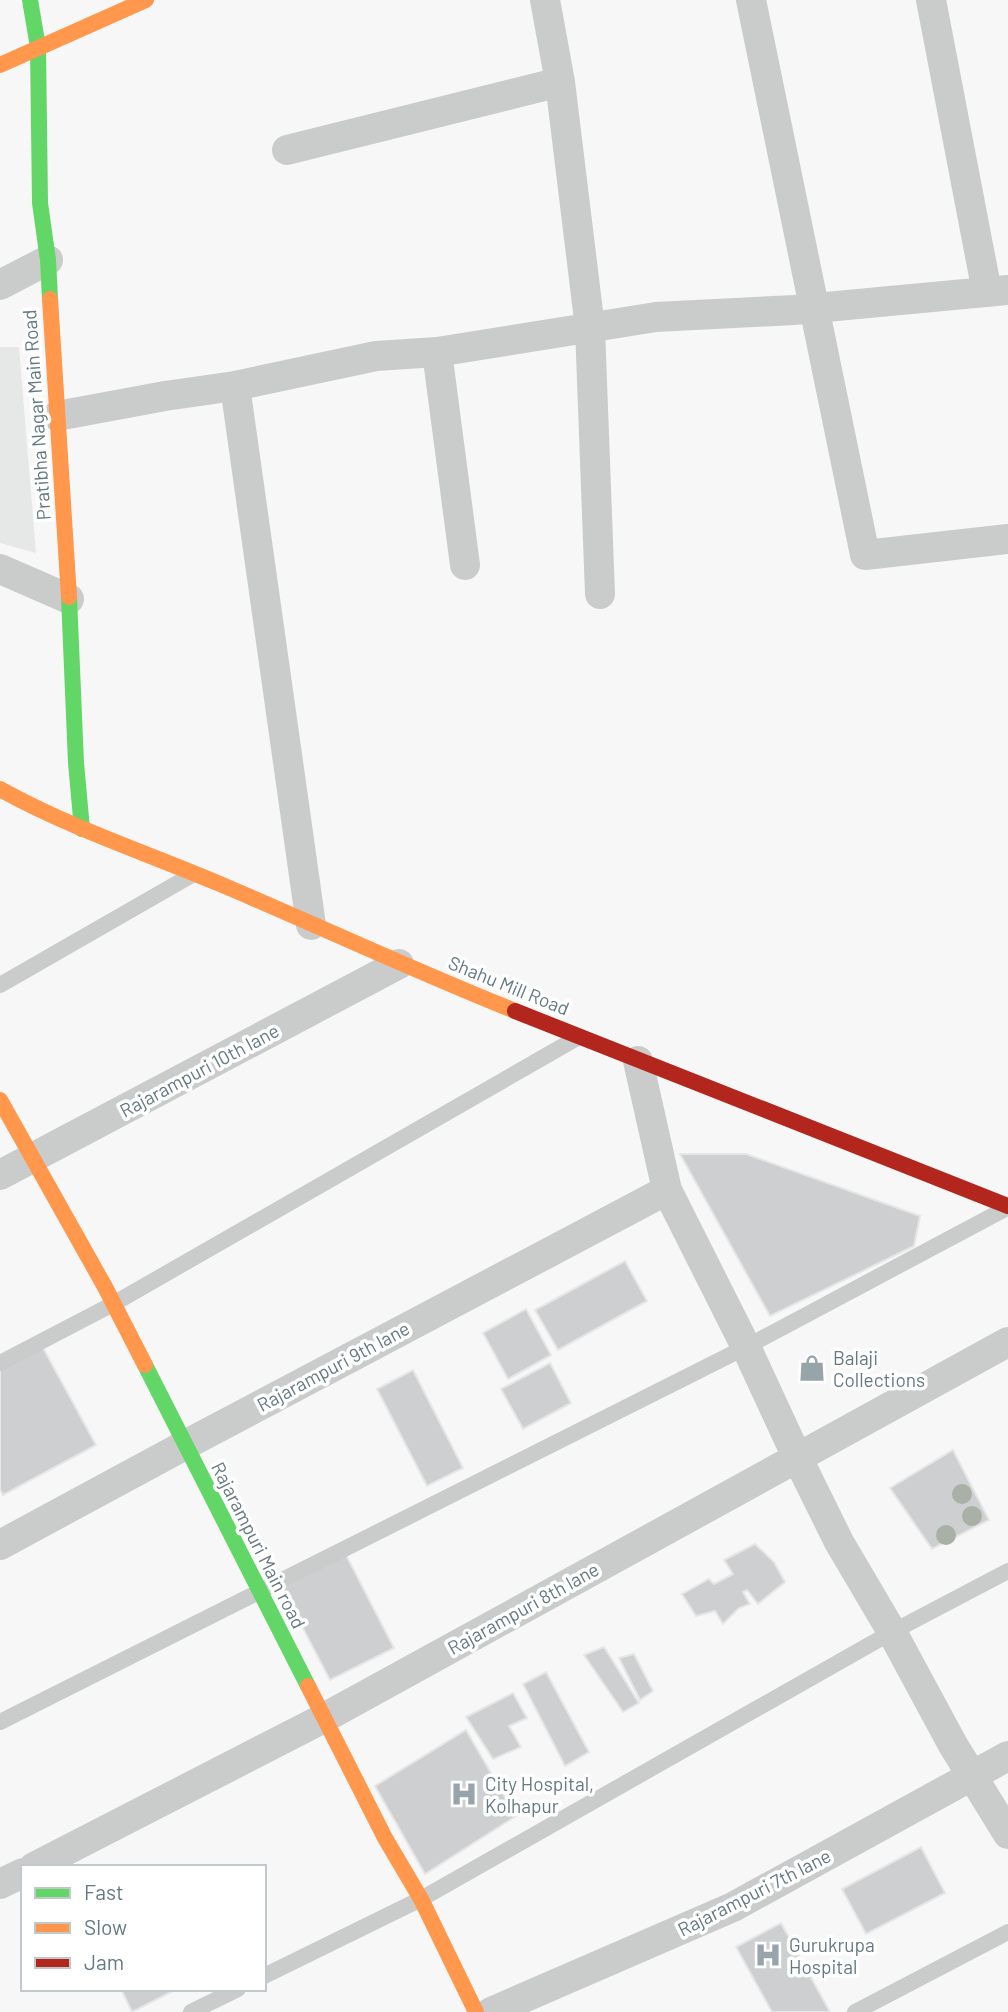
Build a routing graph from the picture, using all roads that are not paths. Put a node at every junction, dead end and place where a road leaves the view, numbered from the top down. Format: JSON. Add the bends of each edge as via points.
{"nodes":[{"id":1,"x":30,"y":0,"type":"edge"},
{"id":2,"x":146,"y":0,"type":"edge"},
{"id":3,"x":545,"y":0,"type":"edge"},
{"id":4,"x":751,"y":0,"type":"edge"},
{"id":5,"x":931,"y":0,"type":"edge"},
{"id":6,"x":38,"y":47,"type":"junction"},
{"id":7,"x":0,"y":65,"type":"edge"},
{"id":8,"x":560,"y":82,"type":"junction"},
{"id":9,"x":287,"y":150,"type":"dead end"},
{"id":10,"x":48,"y":260,"type":"junction"},
{"id":11,"x":0,"y":285,"type":"edge"},
{"id":12,"x":998,"y":291,"type":"edge"},
{"id":13,"x":814,"y":308,"type":"junction"},
{"id":14,"x":590,"y":328,"type":"junction"},
{"id":15,"x":437,"y":352,"type":"junction"},
{"id":16,"x":235,"y":386,"type":"junction"},
{"id":17,"x":57,"y":416,"type":"junction"},
{"id":18,"x":1008,"y":538,"type":"edge"},
{"id":19,"x":465,"y":565,"type":"dead end"},
{"id":20,"x":0,"y":569,"type":"edge"},
{"id":21,"x":600,"y":594,"type":"dead end"},
{"id":22,"x":69,"y":599,"type":"junction"},
{"id":23,"x":0,"y":789,"type":"edge"},
{"id":24,"x":82,"y":828,"type":"junction"},
{"id":25,"x":195,"y":873,"type":"junction"},
{"id":26,"x":311,"y":925,"type":"junction"},
{"id":27,"x":399,"y":964,"type":"junction"},
{"id":28,"x":0,"y":985,"type":"edge"},
{"id":29,"x":581,"y":1036,"type":"junction"},
{"id":30,"x":638,"y":1062,"type":"junction"},
{"id":31,"x":0,"y":1100,"type":"edge"},
{"id":32,"x":33,"y":1158,"type":"junction"},
{"id":33,"x":0,"y":1175,"type":"edge"},
{"id":34,"x":667,"y":1189,"type":"junction"},
{"id":35,"x":1008,"y":1207,"type":"edge"},
{"id":36,"x":113,"y":1304,"type":"junction"},
{"id":37,"x":1008,"y":1342,"type":"edge"},
{"id":38,"x":746,"y":1347,"type":"junction"},
{"id":39,"x":0,"y":1363,"type":"edge"},
{"id":40,"x":185,"y":1445,"type":"junction"},
{"id":41,"x":797,"y":1457,"type":"junction"},
{"id":42,"x":0,"y":1545,"type":"edge"},
{"id":43,"x":1008,"y":1571,"type":"edge"},
{"id":44,"x":259,"y":1591,"type":"junction"},
{"id":45,"x":892,"y":1632,"type":"junction"},
{"id":46,"x":324,"y":1718,"type":"junction"},
{"id":47,"x":0,"y":1722,"type":"edge"},
{"id":48,"x":1008,"y":1756,"type":"edge"},
{"id":49,"x":972,"y":1777,"type":"junction"},
{"id":50,"x":1008,"y":1834,"type":"edge"},
{"id":51,"x":38,"y":1865,"type":"edge"},
{"id":52,"x":21,"y":1874,"type":"edge"},
{"id":53,"x":0,"y":1884,"type":"edge"},
{"id":54,"x":421,"y":1899,"type":"junction"},
{"id":55,"x":1008,"y":1932,"type":"edge"},
{"id":56,"x":266,"y":1975,"type":"edge"},
{"id":57,"x":234,"y":1991,"type":"edge"},
{"id":58,"x":191,"y":2012,"type":"edge"},
{"id":59,"x":476,"y":2012,"type":"edge"},
{"id":60,"x":491,"y":2012,"type":"edge"},
{"id":61,"x":855,"y":2012,"type":"edge"}],
"edges":[{"from":1,"to":6,"type":"street","name":"Pratibha Nagar Main Road"},
{"from":2,"to":6,"type":"street"},
{"from":3,"to":8,"type":"street"},
{"from":4,"to":13,"type":"street"},
{"from":5,"to":12,"type":"street"},
{"from":6,"to":7,"type":"street"},
{"from":6,"to":10,"type":"street","name":"Pratibha Nagar Main Road","via":[[40,203]]},
{"from":8,"to":9,"type":"street"},
{"from":8,"to":14,"type":"street"},
{"from":10,"to":11,"type":"street"},
{"from":10,"to":17,"type":"street","name":"Pratibha Nagar Main Road"},
{"from":12,"to":13,"type":"street"},
{"from":13,"to":14,"type":"street","via":[[656,317]]},
{"from":13,"to":18,"type":"street","via":[[865,555]]},
{"from":14,"to":15,"type":"street"},
{"from":14,"to":21,"type":"street"},
{"from":15,"to":16,"type":"street","via":[[376,356]]},
{"from":15,"to":19,"type":"street"},
{"from":16,"to":17,"type":"street"},
{"from":16,"to":26,"type":"street"},
{"from":17,"to":22,"type":"street","name":"Pratibha Nagar Main Road"},
{"from":20,"to":22,"type":"street"},
{"from":22,"to":24,"type":"street","name":"Pratibha Nagar Main Road"},
{"from":23,"to":24,"type":"street","name":"Shahu Mill Road"},
{"from":24,"to":25,"type":"street","name":"Shahu Mill Road"},
{"from":25,"to":26,"type":"street","name":"Shahu Mill Road"},
{"from":25,"to":28,"type":"lane"},
{"from":26,"to":27,"type":"street","name":"Shahu Mill Road"},
{"from":27,"to":29,"type":"street","name":"Shahu Mill Road"},
{"from":27,"to":32,"type":"street","name":"Rajarampuri 10th lane"},
{"from":29,"to":30,"type":"street","name":"Shahu Mill Road"},
{"from":29,"to":36,"type":"lane"},
{"from":30,"to":34,"type":"street"},
{"from":30,"to":35,"type":"street","name":"Shahu Mill Road"},
{"from":31,"to":32,"type":"street","name":"Rajarampuri Main road"},
{"from":32,"to":33,"type":"street","name":"Rajarampuri 10th lane"},
{"from":32,"to":36,"type":"street","name":"Rajarampuri Main road"},
{"from":34,"to":38,"type":"street"},
{"from":34,"to":40,"type":"street","name":"Rajarampuri 9th lane"},
{"from":35,"to":38,"type":"lane"},
{"from":36,"to":39,"type":"lane"},
{"from":36,"to":40,"type":"street","name":"Rajarampuri Main road"},
{"from":37,"to":41,"type":"street","name":"Rajarampuri 8th lane"},
{"from":38,"to":41,"type":"street"},
{"from":38,"to":44,"type":"lane"},
{"from":40,"to":42,"type":"street","name":"Rajarampuri 9th lane"},
{"from":40,"to":44,"type":"street","name":"Rajarampuri Main road"},
{"from":41,"to":45,"type":"street","via":[[839,1542]]},
{"from":41,"to":46,"type":"street","name":"Rajarampuri 8th lane"},
{"from":43,"to":45,"type":"lane"},
{"from":44,"to":46,"type":"street","name":"Rajarampuri Main road"},
{"from":44,"to":47,"type":"lane"},
{"from":45,"to":49,"type":"street"},
{"from":45,"to":54,"type":"lane"},
{"from":46,"to":51,"type":"street","name":"Rajarampuri 8th lane"},
{"from":46,"to":54,"type":"street","name":"Rajarampuri Main road"},
{"from":48,"to":49,"type":"street","name":"Rajarampuri 7th lane"},
{"from":49,"to":50,"type":"street"},
{"from":49,"to":60,"type":"street","name":"Rajarampuri 7th lane","via":[[733,1907]]},
{"from":52,"to":53,"type":"street"},
{"from":54,"to":56,"type":"lane"},
{"from":54,"to":59,"type":"street","name":"Rajarampuri Main road"},
{"from":55,"to":61,"type":"lane"},
{"from":57,"to":58,"type":"lane"}]}
